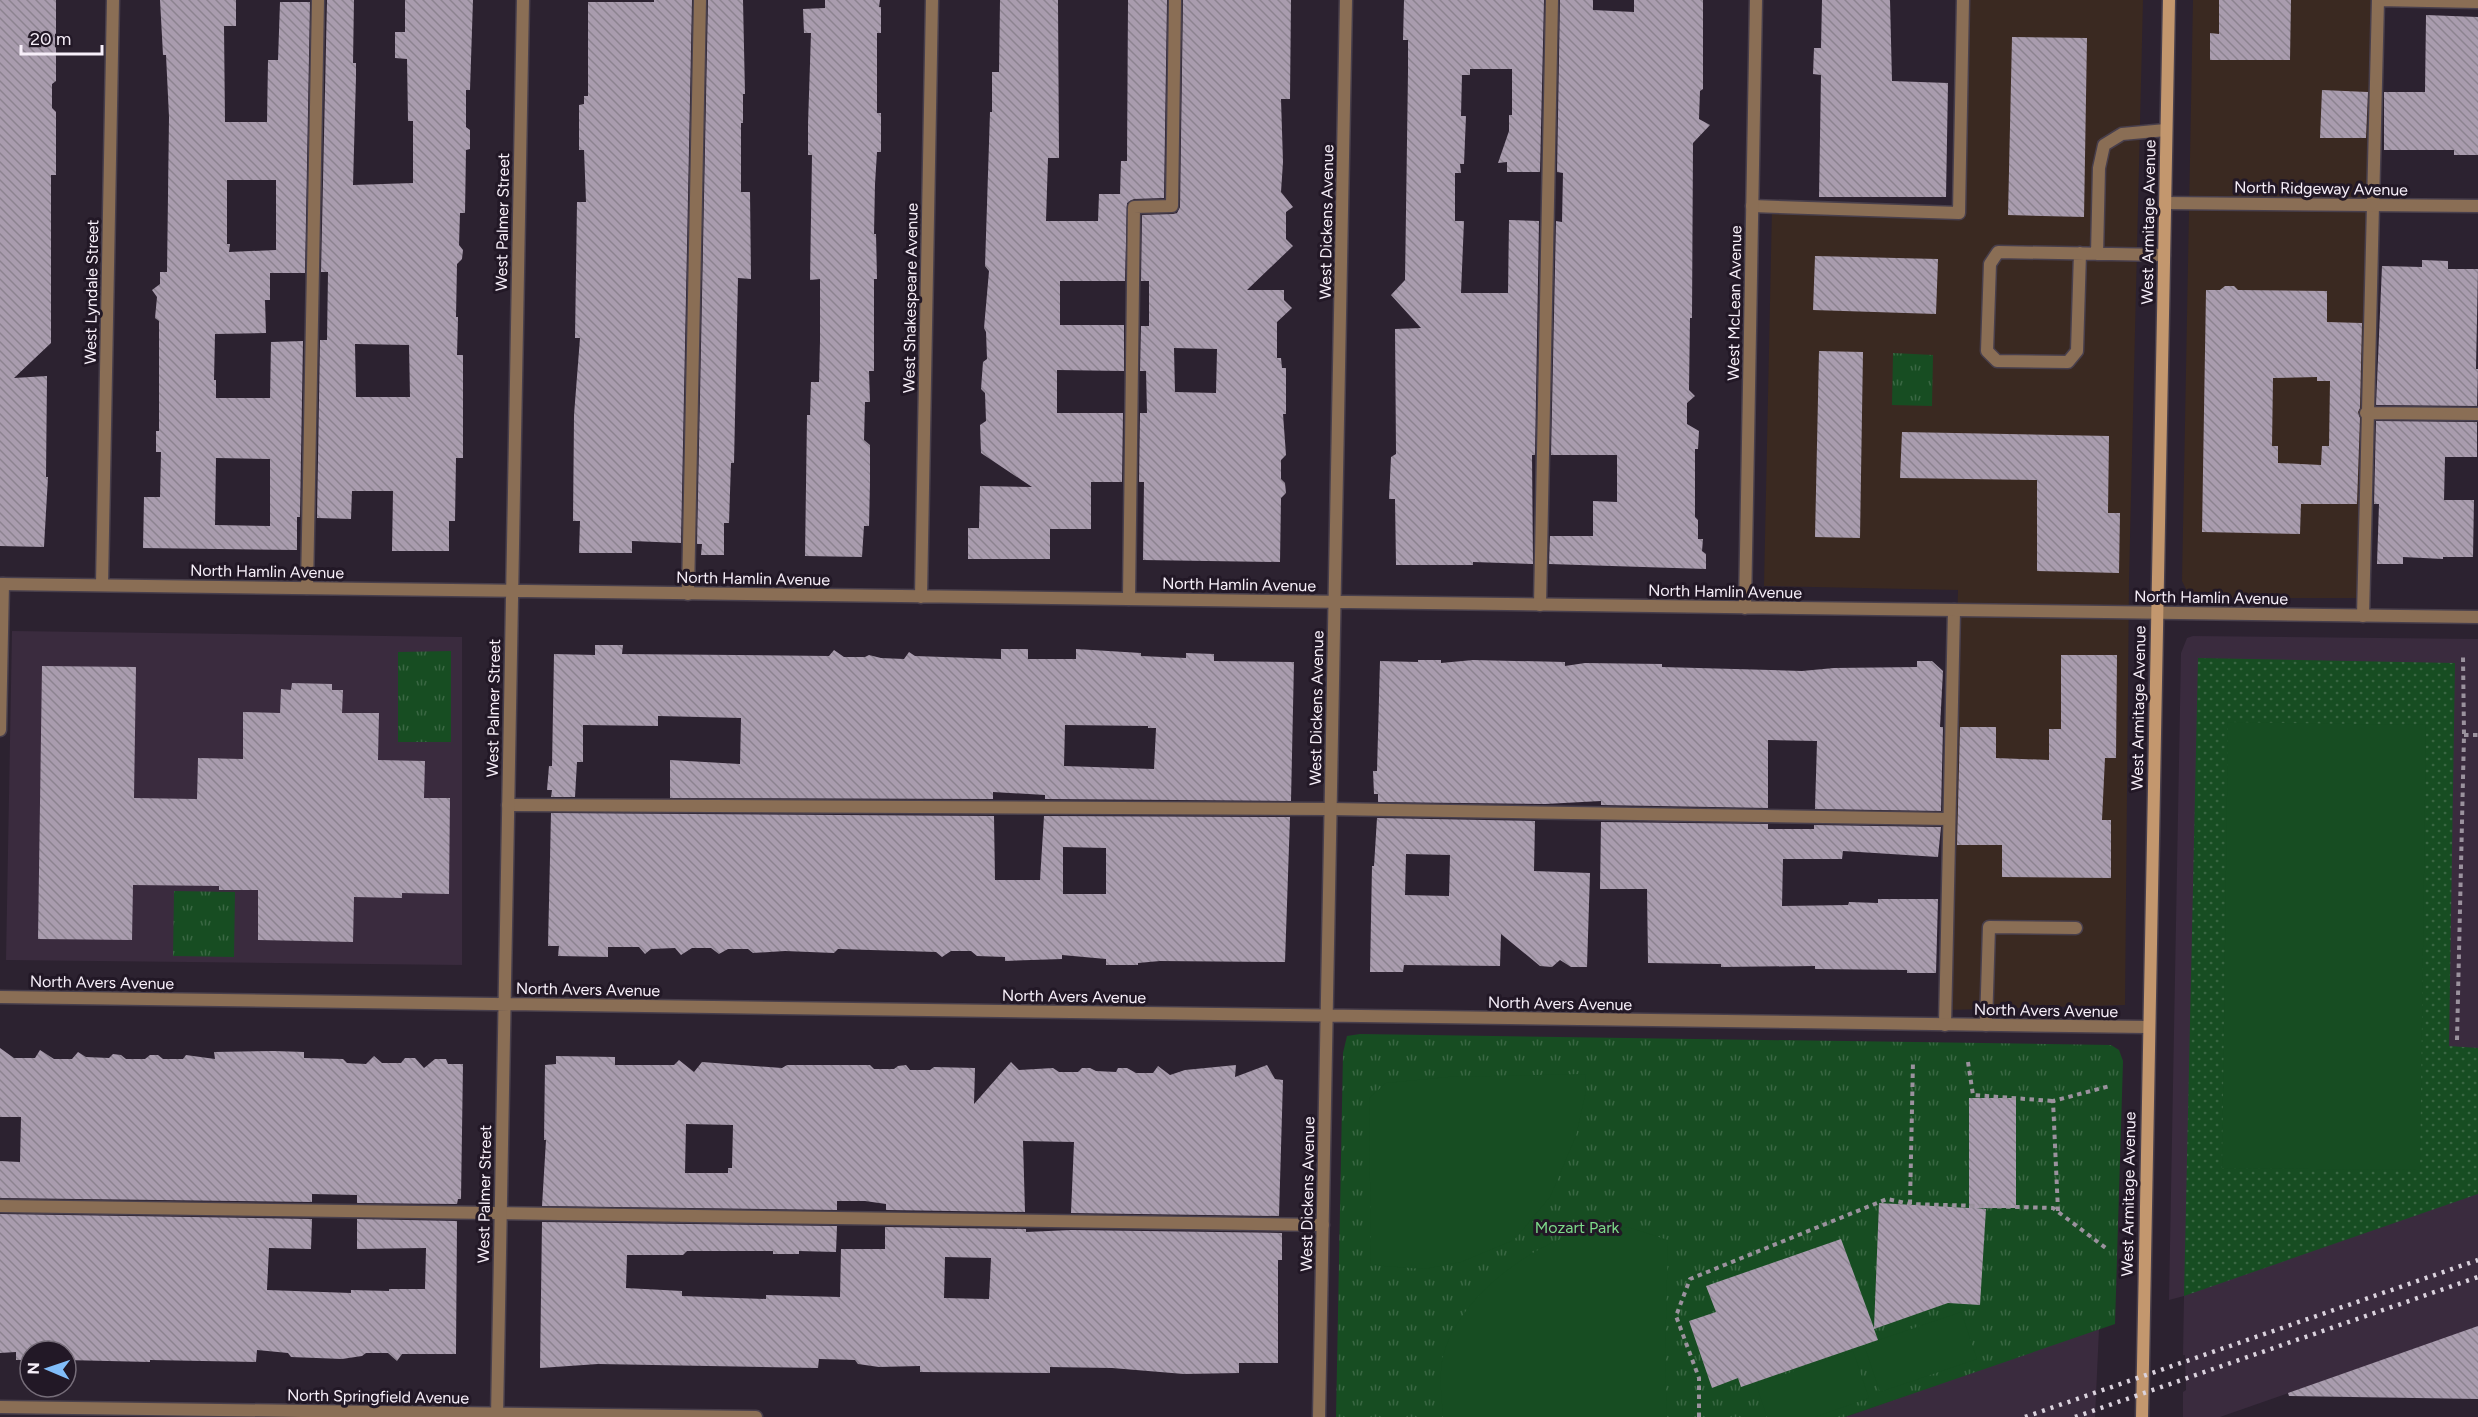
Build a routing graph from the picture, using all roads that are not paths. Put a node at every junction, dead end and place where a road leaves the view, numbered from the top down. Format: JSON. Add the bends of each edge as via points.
{"nodes":[{"id":1,"x":113,"y":0,"type":"edge"},
{"id":2,"x":318,"y":0,"type":"edge"},
{"id":3,"x":523,"y":0,"type":"edge"},
{"id":4,"x":700,"y":0,"type":"edge"},
{"id":5,"x":932,"y":0,"type":"edge"},
{"id":6,"x":1175,"y":0,"type":"edge"},
{"id":7,"x":1346,"y":0,"type":"edge"},
{"id":8,"x":1552,"y":0,"type":"edge"},
{"id":9,"x":1756,"y":0,"type":"edge"},
{"id":10,"x":1963,"y":0,"type":"edge"},
{"id":11,"x":2169,"y":0,"type":"edge"},
{"id":12,"x":2378,"y":0,"type":"edge"},
{"id":13,"x":2478,"y":2,"type":"edge"},
{"id":14,"x":2166,"y":130,"type":"junction"},
{"id":15,"x":2164,"y":203,"type":"junction"},
{"id":16,"x":2374,"y":205,"type":"junction"},
{"id":17,"x":1752,"y":206,"type":"junction"},
{"id":18,"x":2478,"y":206,"type":"edge"},
{"id":19,"x":2080,"y":253,"type":"junction"},
{"id":20,"x":2097,"y":254,"type":"junction"},
{"id":21,"x":2164,"y":255,"type":"junction"},
{"id":22,"x":2366,"y":412,"type":"junction"},
{"id":23,"x":2478,"y":414,"type":"edge"},
{"id":24,"x":1,"y":584,"type":"edge"},
{"id":25,"x":102,"y":585,"type":"junction"},
{"id":26,"x":308,"y":588,"type":"junction"},
{"id":27,"x":512,"y":591,"type":"junction"},
{"id":28,"x":688,"y":594,"type":"junction"},
{"id":29,"x":921,"y":597,"type":"junction"},
{"id":30,"x":1129,"y":599,"type":"junction"},
{"id":31,"x":1335,"y":602,"type":"junction"},
{"id":32,"x":1540,"y":605,"type":"junction"},
{"id":33,"x":1745,"y":608,"type":"junction"},
{"id":34,"x":1954,"y":610,"type":"junction"},
{"id":35,"x":2157,"y":613,"type":"junction"},
{"id":36,"x":2363,"y":616,"type":"junction"},
{"id":37,"x":2478,"y":617,"type":"edge"},
{"id":38,"x":0,"y":730,"type":"edge"},
{"id":39,"x":508,"y":805,"type":"junction"},
{"id":40,"x":1331,"y":810,"type":"junction"},
{"id":41,"x":1948,"y":819,"type":"junction"},
{"id":42,"x":2076,"y":928,"type":"dead end"},
{"id":43,"x":0,"y":997,"type":"edge"},
{"id":44,"x":504,"y":1004,"type":"junction"},
{"id":45,"x":1327,"y":1016,"type":"junction"},
{"id":46,"x":1945,"y":1025,"type":"junction"},
{"id":47,"x":1986,"y":1025,"type":"junction"},
{"id":48,"x":2147,"y":1028,"type":"junction"},
{"id":49,"x":0,"y":1206,"type":"edge"},
{"id":50,"x":500,"y":1214,"type":"junction"},
{"id":51,"x":1323,"y":1225,"type":"junction"},
{"id":52,"x":0,"y":1407,"type":"edge"},
{"id":53,"x":497,"y":1415,"type":"edge"},
{"id":54,"x":756,"y":1417,"type":"edge"},
{"id":55,"x":1319,"y":1417,"type":"edge"},
{"id":56,"x":2142,"y":1417,"type":"edge"}],
"edges":[{"from":1,"to":25,"type":"street","name":"West Lyndale Street"},
{"from":2,"to":26,"type":"street"},
{"from":3,"to":27,"type":"street","name":"West Palmer Street"},
{"from":4,"to":28,"type":"street"},
{"from":5,"to":29,"type":"street","name":"West Shakespeare Avenue"},
{"from":6,"to":30,"type":"street","via":[[1172,206],[1134,207]]},
{"from":7,"to":31,"type":"street","name":"West Dickens Avenue"},
{"from":8,"to":32,"type":"street"},
{"from":9,"to":17,"type":"street","name":"West McLean Avenue"},
{"from":10,"to":17,"type":"street","via":[[1959,213]]},
{"from":11,"to":14,"type":"main road","name":"West Armitage Avenue"},
{"from":12,"to":13,"type":"street"},
{"from":12,"to":16,"type":"street"},
{"from":14,"to":15,"type":"main road","name":"West Armitage Avenue"},
{"from":14,"to":20,"type":"street","via":[[2122,134],[2104,145],[2099,168]]},
{"from":15,"to":16,"type":"street","name":"North Ridgeway Avenue"},
{"from":15,"to":21,"type":"main road","name":"West Armitage Avenue"},
{"from":16,"to":18,"type":"street","name":"North Ridgeway Avenue"},
{"from":16,"to":22,"type":"street"},
{"from":17,"to":33,"type":"street","name":"West McLean Avenue"},
{"from":19,"to":19,"type":"street","via":[[1998,252],[1990,264],[1987,351],[1997,361],[2068,363],[2077,351]]},
{"from":19,"to":20,"type":"street"},
{"from":20,"to":21,"type":"street"},
{"from":21,"to":35,"type":"main road","name":"West Armitage Avenue"},
{"from":22,"to":23,"type":"street"},
{"from":22,"to":36,"type":"street"},
{"from":24,"to":25,"type":"street","name":"North Hamlin Avenue"},
{"from":24,"to":38,"type":"street"},
{"from":25,"to":26,"type":"street","name":"North Hamlin Avenue"},
{"from":26,"to":27,"type":"street","name":"North Hamlin Avenue"},
{"from":27,"to":28,"type":"street","name":"North Hamlin Avenue"},
{"from":27,"to":39,"type":"street","name":"West Palmer Street"},
{"from":28,"to":29,"type":"street","name":"North Hamlin Avenue"},
{"from":29,"to":30,"type":"street","name":"North Hamlin Avenue"},
{"from":30,"to":31,"type":"street","name":"North Hamlin Avenue"},
{"from":31,"to":32,"type":"street","name":"North Hamlin Avenue"},
{"from":31,"to":40,"type":"street","name":"West Dickens Avenue"},
{"from":32,"to":33,"type":"street","name":"North Hamlin Avenue"},
{"from":33,"to":34,"type":"street","name":"North Hamlin Avenue"},
{"from":34,"to":35,"type":"street","name":"North Hamlin Avenue"},
{"from":34,"to":41,"type":"street"},
{"from":35,"to":36,"type":"street","name":"North Hamlin Avenue"},
{"from":35,"to":48,"type":"main road","name":"West Armitage Avenue"},
{"from":36,"to":37,"type":"street","name":"North Hamlin Avenue"},
{"from":39,"to":40,"type":"street"},
{"from":39,"to":44,"type":"street","name":"West Palmer Street"},
{"from":40,"to":41,"type":"street"},
{"from":40,"to":45,"type":"street","name":"West Dickens Avenue"},
{"from":41,"to":46,"type":"street"},
{"from":42,"to":47,"type":"street","via":[[1989,927]]},
{"from":43,"to":44,"type":"street","name":"North Avers Avenue"},
{"from":44,"to":45,"type":"street","name":"North Avers Avenue"},
{"from":44,"to":50,"type":"street","name":"West Palmer Street"},
{"from":45,"to":46,"type":"street","name":"North Avers Avenue"},
{"from":45,"to":51,"type":"street","name":"West Dickens Avenue"},
{"from":46,"to":47,"type":"street","name":"North Avers Avenue"},
{"from":47,"to":48,"type":"street","name":"North Avers Avenue"},
{"from":48,"to":56,"type":"main road","name":"West Armitage Avenue"},
{"from":49,"to":50,"type":"street"},
{"from":50,"to":51,"type":"street"},
{"from":50,"to":53,"type":"street","name":"West Palmer Street"},
{"from":51,"to":55,"type":"street","name":"West Dickens Avenue"},
{"from":52,"to":53,"type":"street","name":"North Springfield Avenue"},
{"from":53,"to":54,"type":"street","name":"North Springfield Avenue"}]}
